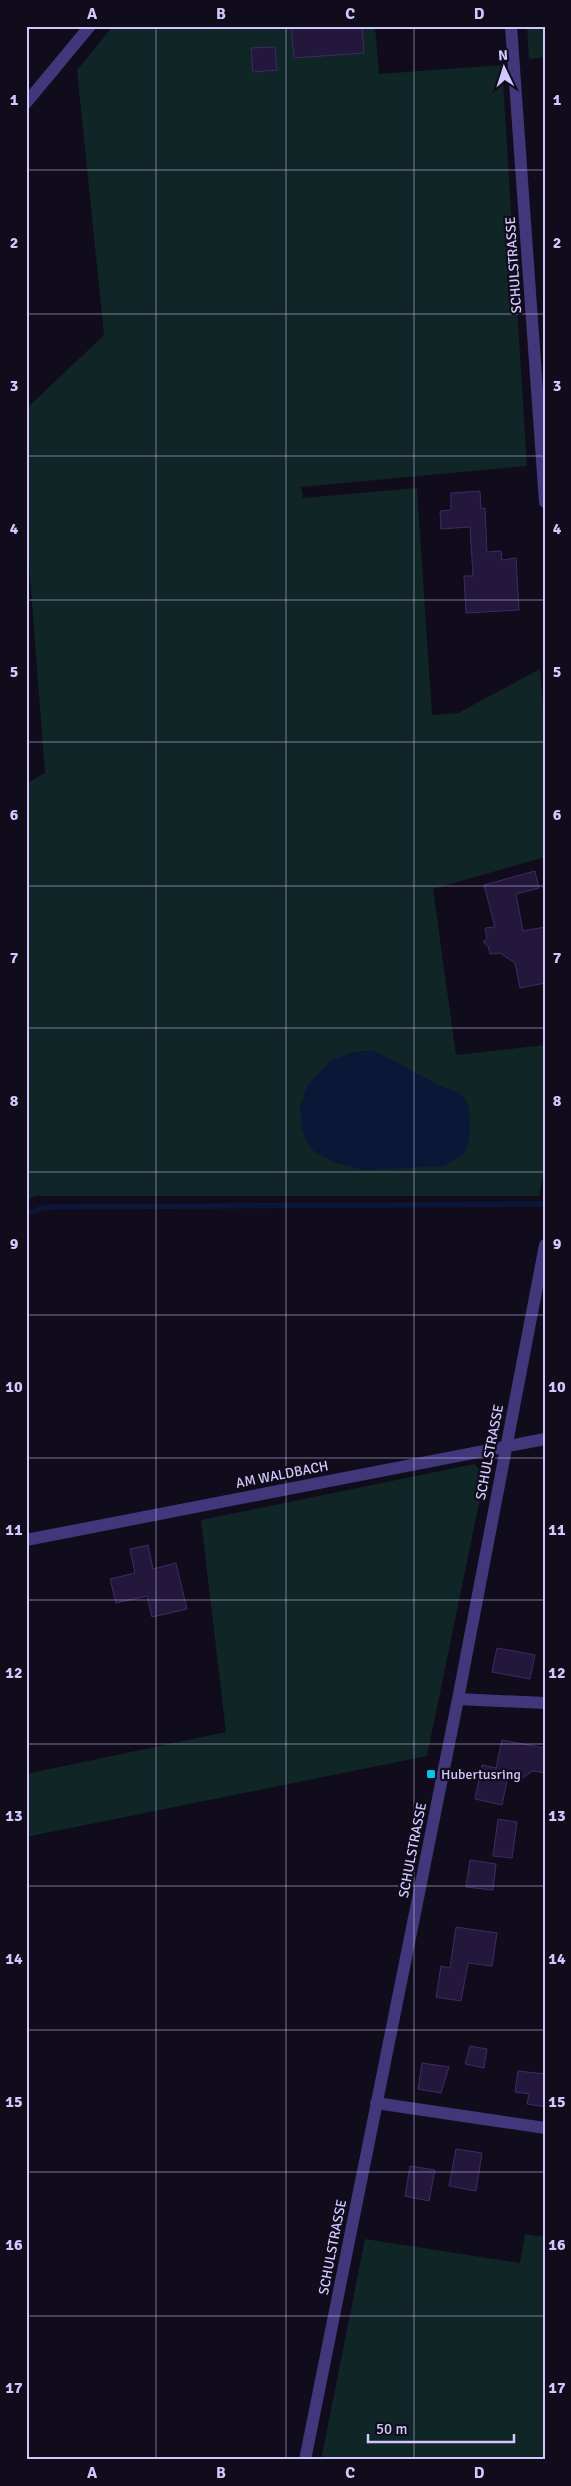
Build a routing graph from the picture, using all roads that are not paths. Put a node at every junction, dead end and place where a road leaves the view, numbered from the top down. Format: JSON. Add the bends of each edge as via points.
{"nodes":[{"id":1,"x":90,"y":26,"type":"edge"},
{"id":2,"x":511,"y":26,"type":"edge"},
{"id":3,"x":26,"y":103,"type":"edge"},
{"id":4,"x":545,"y":502,"type":"edge"},
{"id":5,"x":545,"y":1245,"type":"edge"},
{"id":6,"x":545,"y":1439,"type":"edge"},
{"id":7,"x":505,"y":1447,"type":"junction"},
{"id":8,"x":26,"y":1540,"type":"edge"},
{"id":9,"x":458,"y":1699,"type":"junction"},
{"id":10,"x":545,"y":1703,"type":"edge"},
{"id":11,"x":376,"y":2103,"type":"junction"},
{"id":12,"x":545,"y":2128,"type":"edge"},
{"id":13,"x":305,"y":2460,"type":"edge"}],
"edges":[{"from":1,"to":3,"type":"street"},
{"from":2,"to":4,"type":"street","name":"SCHULSTRASSE"},
{"from":5,"to":7,"type":"street","name":"SCHULSTRASSE"},
{"from":6,"to":7,"type":"street","name":"AM WALDBACH"},
{"from":7,"to":8,"type":"street","name":"AM WALDBACH"},
{"from":7,"to":9,"type":"street","name":"SCHULSTRASSE"},
{"from":9,"to":10,"type":"street"},
{"from":9,"to":11,"type":"street","name":"SCHULSTRASSE"},
{"from":11,"to":12,"type":"street"},
{"from":11,"to":13,"type":"street","name":"SCHULSTRASSE"}]}
